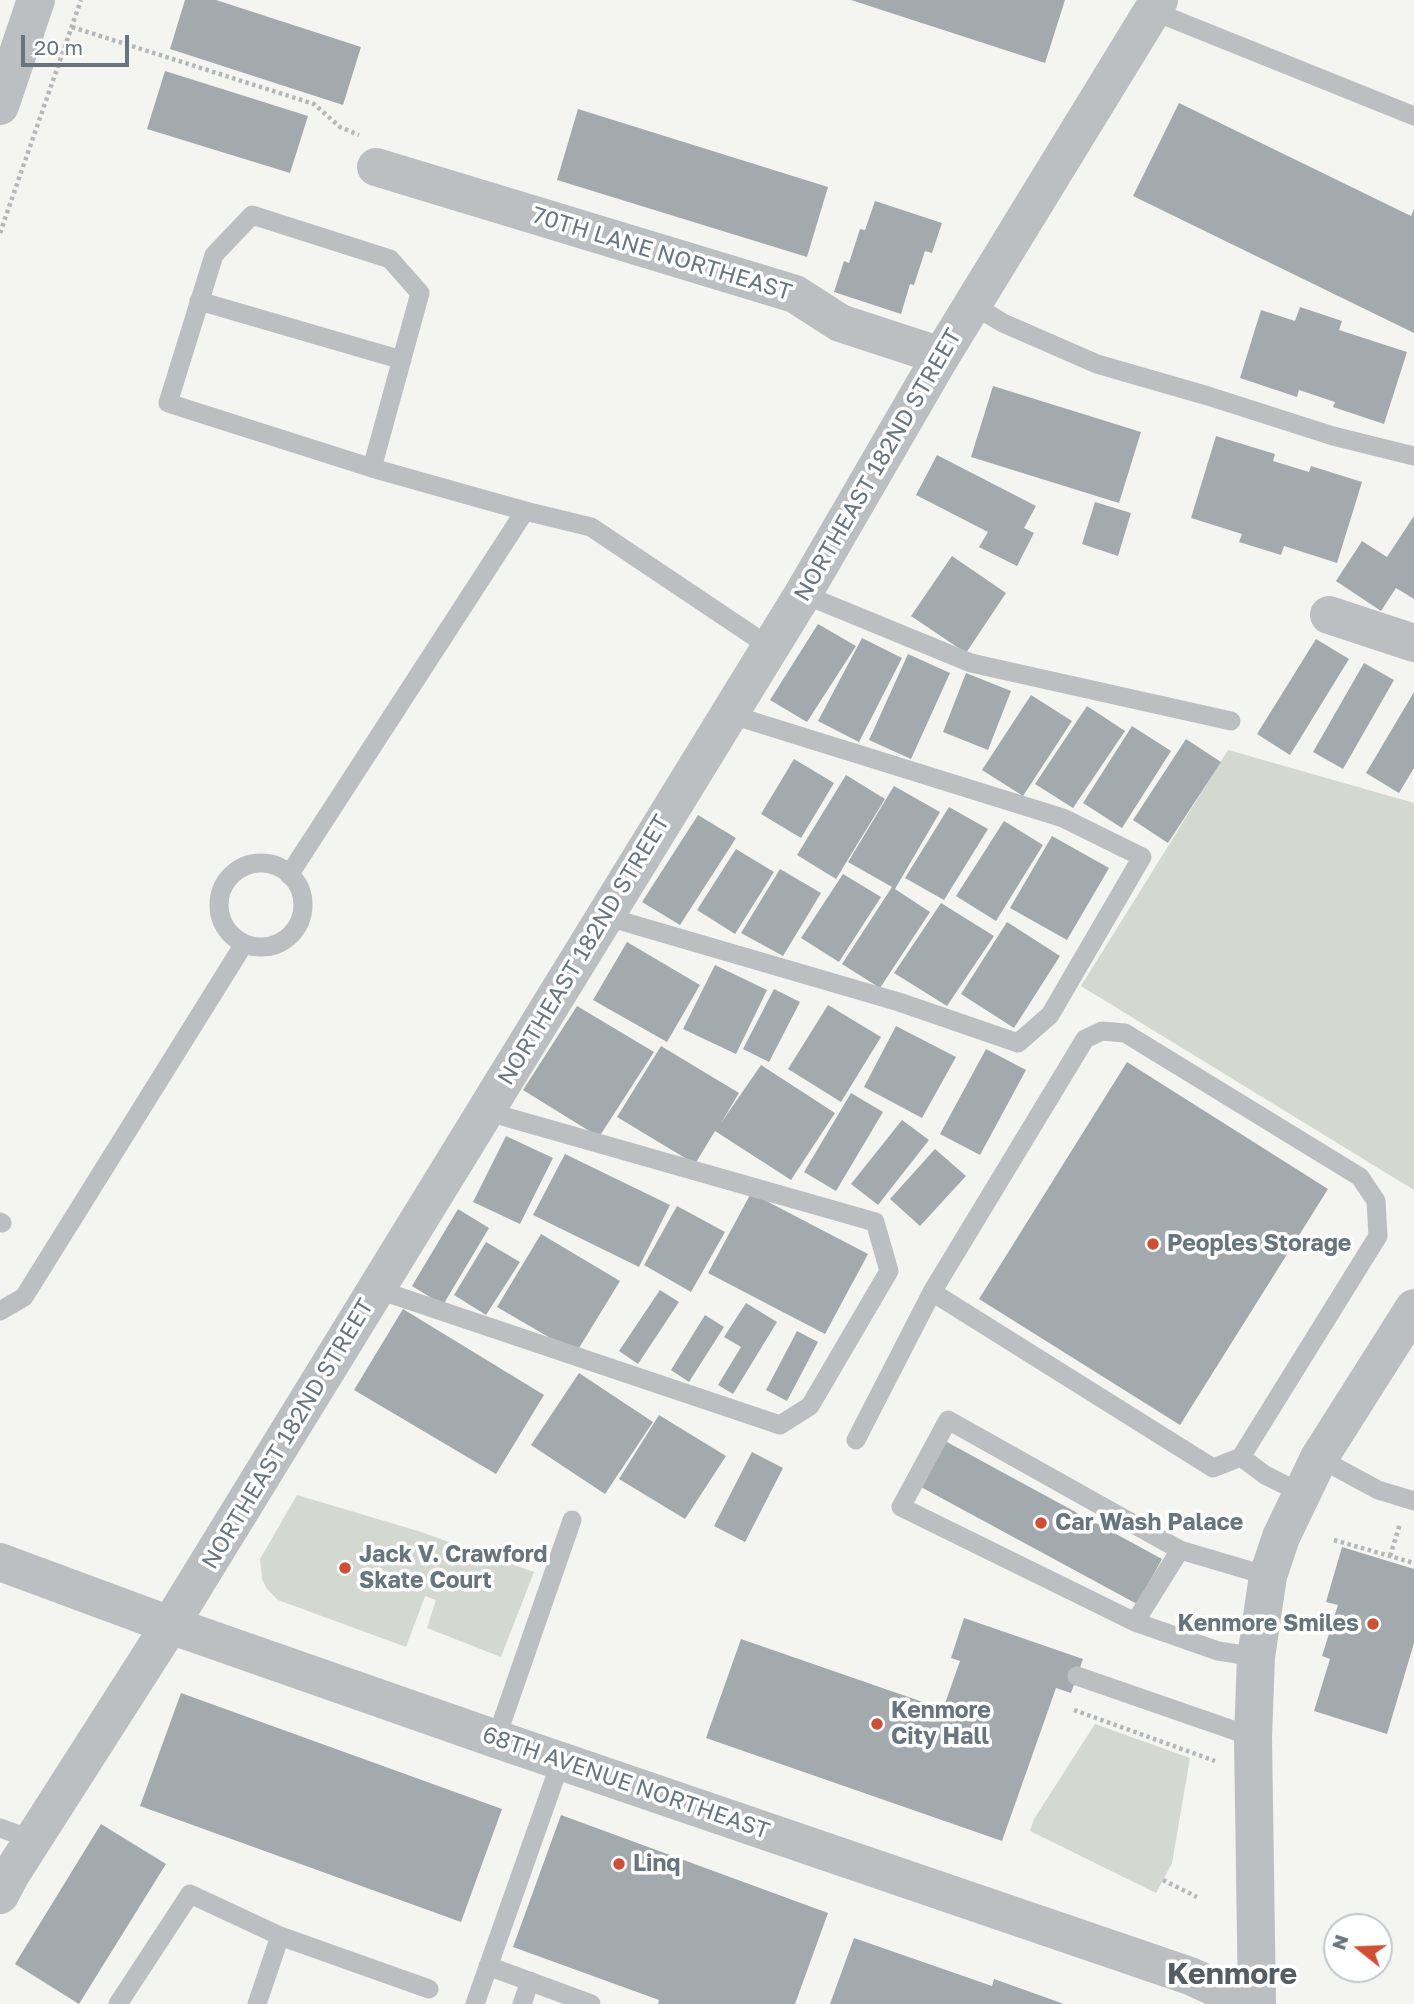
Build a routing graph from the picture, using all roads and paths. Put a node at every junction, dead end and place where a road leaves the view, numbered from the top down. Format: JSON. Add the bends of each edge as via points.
{"nodes":[{"id":1,"x":36,"y":0,"type":"edge"},
{"id":2,"x":81,"y":0,"type":"edge"},
{"id":3,"x":1156,"y":5,"type":"edge"},
{"id":4,"x":72,"y":27,"type":"junction"},
{"id":5,"x":0,"y":106,"type":"edge"},
{"id":6,"x":1414,"y":116,"type":"edge"},
{"id":7,"x":376,"y":167,"type":"joint"},
{"id":8,"x":0,"y":233,"type":"edge"},
{"id":9,"x":199,"y":301,"type":"junction"},
{"id":10,"x":973,"y":305,"type":"junction"},
{"id":11,"x":941,"y":356,"type":"junction"},
{"id":12,"x":402,"y":360,"type":"junction"},
{"id":13,"x":1414,"y":456,"type":"edge"},
{"id":14,"x":372,"y":468,"type":"junction"},
{"id":15,"x":525,"y":511,"type":"junction"},
{"id":16,"x":803,"y":594,"type":"junction"},
{"id":17,"x":1329,"y":615,"type":"dead end"},
{"id":18,"x":1414,"y":643,"type":"edge"},
{"id":19,"x":770,"y":647,"type":"junction"},
{"id":20,"x":729,"y":714,"type":"junction"},
{"id":21,"x":1231,"y":722,"type":"dead end"},
{"id":22,"x":289,"y":875,"type":"junction"},
{"id":23,"x":604,"y":916,"type":"junction"},
{"id":24,"x":244,"y":944,"type":"junction"},
{"id":25,"x":485,"y":1111,"type":"junction"},
{"id":26,"x":376,"y":1289,"type":"junction"},
{"id":27,"x":932,"y":1292,"type":"junction"},
{"id":28,"x":1414,"y":1308,"type":"edge"},
{"id":29,"x":0,"y":1311,"type":"edge"},
{"id":30,"x":856,"y":1440,"type":"dead end"},
{"id":31,"x":1241,"y":1457,"type":"junction"},
{"id":32,"x":1319,"y":1458,"type":"junction"},
{"id":33,"x":1301,"y":1493,"type":"junction"},
{"id":34,"x":1414,"y":1501,"type":"edge"},
{"id":35,"x":572,"y":1520,"type":"dead end"},
{"id":36,"x":1400,"y":1523,"type":"dead end"},
{"id":37,"x":1334,"y":1540,"type":"dead end"},
{"id":38,"x":1180,"y":1550,"type":"junction"},
{"id":39,"x":1390,"y":1556,"type":"junction"},
{"id":40,"x":0,"y":1562,"type":"edge"},
{"id":41,"x":1414,"y":1563,"type":"edge"},
{"id":42,"x":1268,"y":1576,"type":"junction"},
{"id":43,"x":1135,"y":1622,"type":"junction"},
{"id":44,"x":170,"y":1625,"type":"junction"},
{"id":45,"x":1256,"y":1657,"type":"junction"},
{"id":46,"x":1077,"y":1676,"type":"dead end"},
{"id":47,"x":1074,"y":1710,"type":"dead end"},
{"id":48,"x":1253,"y":1737,"type":"junction"},
{"id":49,"x":496,"y":1739,"type":"junction"},
{"id":50,"x":561,"y":1761,"type":"junction"},
{"id":51,"x":1215,"y":1761,"type":"dead end"},
{"id":52,"x":16,"y":1834,"type":"edge"},
{"id":53,"x":1163,"y":1880,"type":"dead end"},
{"id":54,"x":0,"y":1895,"type":"edge"},
{"id":55,"x":1197,"y":1897,"type":"dead end"},
{"id":56,"x":280,"y":1936,"type":"junction"},
{"id":57,"x":488,"y":1966,"type":"junction"},
{"id":58,"x":530,"y":1981,"type":"junction"},
{"id":59,"x":429,"y":1989,"type":"dead end"},
{"id":60,"x":118,"y":2004,"type":"edge"},
{"id":61,"x":257,"y":2004,"type":"edge"},
{"id":62,"x":475,"y":2004,"type":"edge"},
{"id":63,"x":522,"y":2004,"type":"edge"},
{"id":64,"x":591,"y":2004,"type":"edge"},
{"id":65,"x":1254,"y":2004,"type":"edge"}],
"edges":[{"from":1,"to":5,"type":"street"},
{"from":2,"to":4,"type":"path"},
{"from":3,"to":6,"type":"lane","via":[[1239,47]]},
{"from":3,"to":10,"type":"street","name":"NORTHEAST 182ND STREET"},
{"from":4,"to":7,"type":"path","via":[[314,104],[340,127],[375,141]]},
{"from":4,"to":8,"type":"path"},
{"from":7,"to":11,"type":"street","name":"70TH LANE NORTHEAST","via":[[795,294],[840,323]]},
{"from":9,"to":12,"type":"lane"},
{"from":9,"to":12,"type":"lane","via":[[214,255],[252,215],[390,259],[420,293]]},
{"from":9,"to":14,"type":"lane","via":[[168,403]]},
{"from":10,"to":11,"type":"street","name":"NORTHEAST 182ND STREET"},
{"from":10,"to":13,"type":"lane","via":[[1097,364]]},
{"from":11,"to":16,"type":"street","name":"NORTHEAST 182ND STREET"},
{"from":12,"to":14,"type":"lane"},
{"from":14,"to":15,"type":"lane"},
{"from":15,"to":19,"type":"lane","via":[[590,527]]},
{"from":15,"to":22,"type":"lane"},
{"from":16,"to":19,"type":"street","name":"NORTHEAST 182ND STREET"},
{"from":16,"to":21,"type":"lane","via":[[971,663]]},
{"from":17,"to":18,"type":"street"},
{"from":19,"to":20,"type":"street","name":"NORTHEAST 182ND STREET"},
{"from":20,"to":23,"type":"street","name":"NORTHEAST 182ND STREET"},
{"from":20,"to":23,"type":"lane","via":[[1063,818],[1142,857],[1050,1015],[1017,1043],[899,1002]]},
{"from":22,"to":24,"type":"lane","via":[[303,905],[294,931],[271,946]]},
{"from":22,"to":24,"type":"lane","via":[[270,864],[257,863],[231,875],[223,886],[220,914],[233,937]]},
{"from":23,"to":25,"type":"street","name":"NORTHEAST 182ND STREET"},
{"from":24,"to":29,"type":"lane","via":[[24,1297]]},
{"from":25,"to":26,"type":"street","name":"NORTHEAST 182ND STREET"},
{"from":25,"to":26,"type":"lane","via":[[875,1222],[889,1271],[810,1406],[780,1425]]},
{"from":26,"to":44,"type":"street","name":"NORTHEAST 182ND STREET"},
{"from":27,"to":30,"type":"lane"},
{"from":27,"to":31,"type":"lane","via":[[1213,1468]]},
{"from":27,"to":31,"type":"lane","via":[[1085,1039],[1102,1031],[1125,1033],[1360,1177],[1376,1201],[1378,1236]]},
{"from":28,"to":32,"type":"street"},
{"from":31,"to":33,"type":"lane"},
{"from":32,"to":33,"type":"street"},
{"from":32,"to":34,"type":"lane","via":[[1378,1490]]},
{"from":33,"to":42,"type":"street"},
{"from":35,"to":49,"type":"lane"},
{"from":36,"to":39,"type":"path"},
{"from":37,"to":39,"type":"path"},
{"from":38,"to":42,"type":"lane"},
{"from":38,"to":43,"type":"lane"},
{"from":38,"to":43,"type":"lane","via":[[948,1420],[901,1507]]},
{"from":39,"to":41,"type":"path"},
{"from":40,"to":44,"type":"street","name":"68TH AVENUE NORTHEAST"},
{"from":42,"to":45,"type":"street"},
{"from":43,"to":45,"type":"lane","via":[[1218,1651]]},
{"from":44,"to":49,"type":"street","name":"68TH AVENUE NORTHEAST"},
{"from":44,"to":52,"type":"street","name":"NORTHEAST 182ND STREET"},
{"from":45,"to":48,"type":"street"},
{"from":46,"to":48,"type":"lane"},
{"from":47,"to":51,"type":"path"},
{"from":48,"to":65,"type":"street"},
{"from":49,"to":50,"type":"street","name":"68TH AVENUE NORTHEAST"},
{"from":50,"to":57,"type":"lane"},
{"from":50,"to":65,"type":"street","name":"68TH AVENUE NORTHEAST","via":[[1190,1976]]},
{"from":52,"to":54,"type":"street","name":"NORTHEAST 182ND STREET"},
{"from":53,"to":55,"type":"path"},
{"from":56,"to":59,"type":"lane"},
{"from":56,"to":60,"type":"lane","via":[[190,1894]]},
{"from":56,"to":61,"type":"lane"},
{"from":57,"to":58,"type":"lane"},
{"from":57,"to":62,"type":"lane"},
{"from":58,"to":63,"type":"lane"},
{"from":58,"to":64,"type":"lane"}]}
